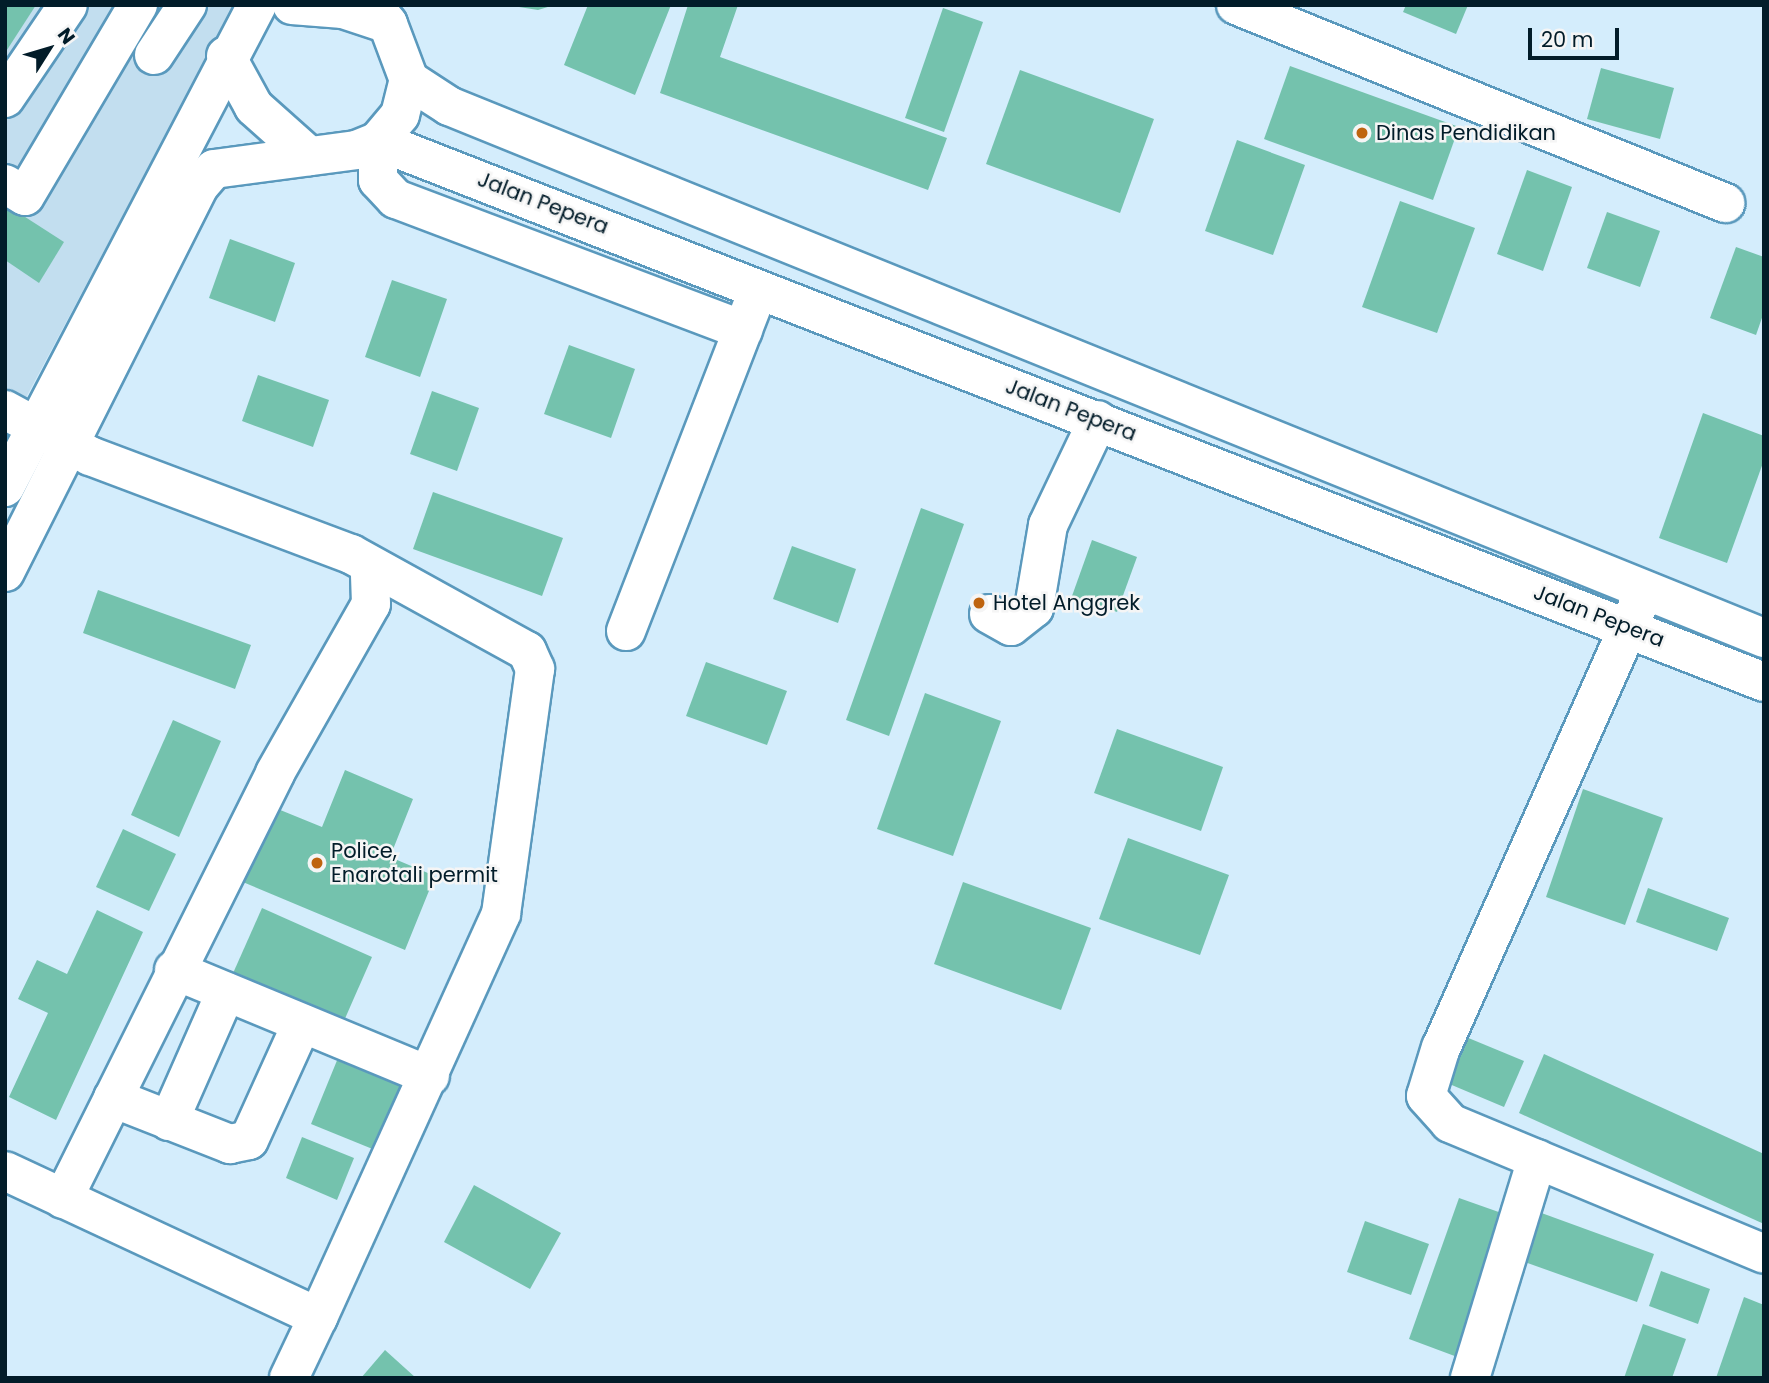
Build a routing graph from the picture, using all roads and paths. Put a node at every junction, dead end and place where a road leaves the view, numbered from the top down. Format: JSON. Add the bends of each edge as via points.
{"nodes":[{"id":1,"x":68,"y":5,"type":"edge"},
{"id":2,"x":138,"y":5,"type":"edge"},
{"id":3,"x":187,"y":5,"type":"edge"},
{"id":4,"x":1236,"y":5,"type":"edge"},
{"id":5,"x":273,"y":6,"type":"edge"},
{"id":6,"x":381,"y":15,"type":"edge"},
{"id":7,"x":154,"y":55,"type":"dead end"},
{"id":8,"x":226,"y":56,"type":"junction"},
{"id":9,"x":409,"y":80,"type":"junction"},
{"id":10,"x":5,"y":98,"type":"edge"},
{"id":11,"x":378,"y":141,"type":"junction"},
{"id":12,"x":309,"y":156,"type":"junction"},
{"id":13,"x":5,"y":184,"type":"edge"},
{"id":14,"x":1725,"y":203,"type":"dead end"},
{"id":15,"x":881,"y":283,"type":"junction"},
{"id":16,"x":759,"y":287,"type":"junction"},
{"id":17,"x":861,"y":328,"type":"junction"},
{"id":18,"x":743,"y":330,"type":"junction"},
{"id":19,"x":1098,"y":420,"type":"junction"},
{"id":20,"x":34,"y":427,"type":"edge"},
{"id":21,"x":5,"y":486,"type":"edge"},
{"id":22,"x":370,"y":569,"type":"junction"},
{"id":23,"x":5,"y":572,"type":"edge"},
{"id":24,"x":1644,"y":592,"type":"junction"},
{"id":25,"x":989,"y":614,"type":"dead end"},
{"id":26,"x":1628,"y":628,"type":"junction"},
{"id":27,"x":626,"y":631,"type":"dead end"},
{"id":28,"x":1764,"y":638,"type":"edge"},
{"id":29,"x":1764,"y":682,"type":"edge"},
{"id":30,"x":174,"y":970,"type":"junction"},
{"id":31,"x":226,"y":992,"type":"junction"},
{"id":32,"x":302,"y":1023,"type":"junction"},
{"id":33,"x":430,"y":1076,"type":"junction"},
{"id":34,"x":113,"y":1098,"type":"junction"},
{"id":35,"x":169,"y":1121,"type":"junction"},
{"id":36,"x":1537,"y":1159,"type":"junction"},
{"id":37,"x":5,"y":1171,"type":"edge"},
{"id":38,"x":63,"y":1199,"type":"junction"},
{"id":39,"x":1764,"y":1254,"type":"edge"},
{"id":40,"x":318,"y":1317,"type":"junction"},
{"id":41,"x":289,"y":1378,"type":"edge"},
{"id":42,"x":1470,"y":1378,"type":"edge"}],
"edges":[{"from":1,"to":10,"type":"main road"},
{"from":2,"to":13,"type":"main road","via":[[25,195]]},
{"from":3,"to":7,"type":"main road"},
{"from":4,"to":14,"type":"main road"},
{"from":5,"to":6,"type":"main road"},
{"from":5,"to":8,"type":"main road"},
{"from":6,"to":9,"type":"main road"},
{"from":8,"to":12,"type":"main road","via":[[254,107]]},
{"from":8,"to":20,"type":"main road"},
{"from":9,"to":11,"type":"main road","via":[[400,115]]},
{"from":9,"to":15,"type":"main road","name":"Jalan Pepera","via":[[449,106]]},
{"from":11,"to":12,"type":"main road","via":[[338,155]]},
{"from":11,"to":16,"type":"main road","name":"Jalan Pepera"},
{"from":11,"to":18,"type":"main road","via":[[378,180],[396,199]]},
{"from":12,"to":20,"type":"main road","via":[[214,169]]},
{"from":15,"to":17,"type":"main road"},
{"from":15,"to":24,"type":"main road","name":"Jalan Pepera"},
{"from":16,"to":17,"type":"main road","name":"Jalan Pepera"},
{"from":16,"to":18,"type":"main road"},
{"from":17,"to":19,"type":"main road","name":"Jalan Pepera"},
{"from":18,"to":27,"type":"main road"},
{"from":19,"to":25,"type":"main road","via":[[1048,526],[1034,608],[1011,626]]},
{"from":19,"to":26,"type":"main road","name":"Jalan Pepera"},
{"from":20,"to":21,"type":"main road"},
{"from":20,"to":22,"type":"main road","via":[[351,554]]},
{"from":20,"to":23,"type":"main road"},
{"from":22,"to":30,"type":"main road","via":[[370,604]]},
{"from":22,"to":33,"type":"main road","via":[[527,651],[535,669],[515,777],[501,914]]},
{"from":24,"to":26,"type":"main road"},
{"from":24,"to":28,"type":"main road","name":"Jalan Pepera"},
{"from":26,"to":29,"type":"main road","name":"Jalan Pepera"},
{"from":26,"to":36,"type":"main road","via":[[1427,1085],[1440,1118]]},
{"from":30,"to":31,"type":"main road"},
{"from":30,"to":34,"type":"main road"},
{"from":31,"to":32,"type":"main road"},
{"from":31,"to":35,"type":"main road"},
{"from":32,"to":33,"type":"main road"},
{"from":32,"to":35,"type":"main road","via":[[249,1140],[230,1144]]},
{"from":33,"to":40,"type":"main road"},
{"from":34,"to":35,"type":"main road"},
{"from":34,"to":38,"type":"main road"},
{"from":36,"to":39,"type":"main road"},
{"from":36,"to":42,"type":"main road"},
{"from":37,"to":38,"type":"main road"},
{"from":38,"to":40,"type":"main road"},
{"from":40,"to":41,"type":"main road"}]}
